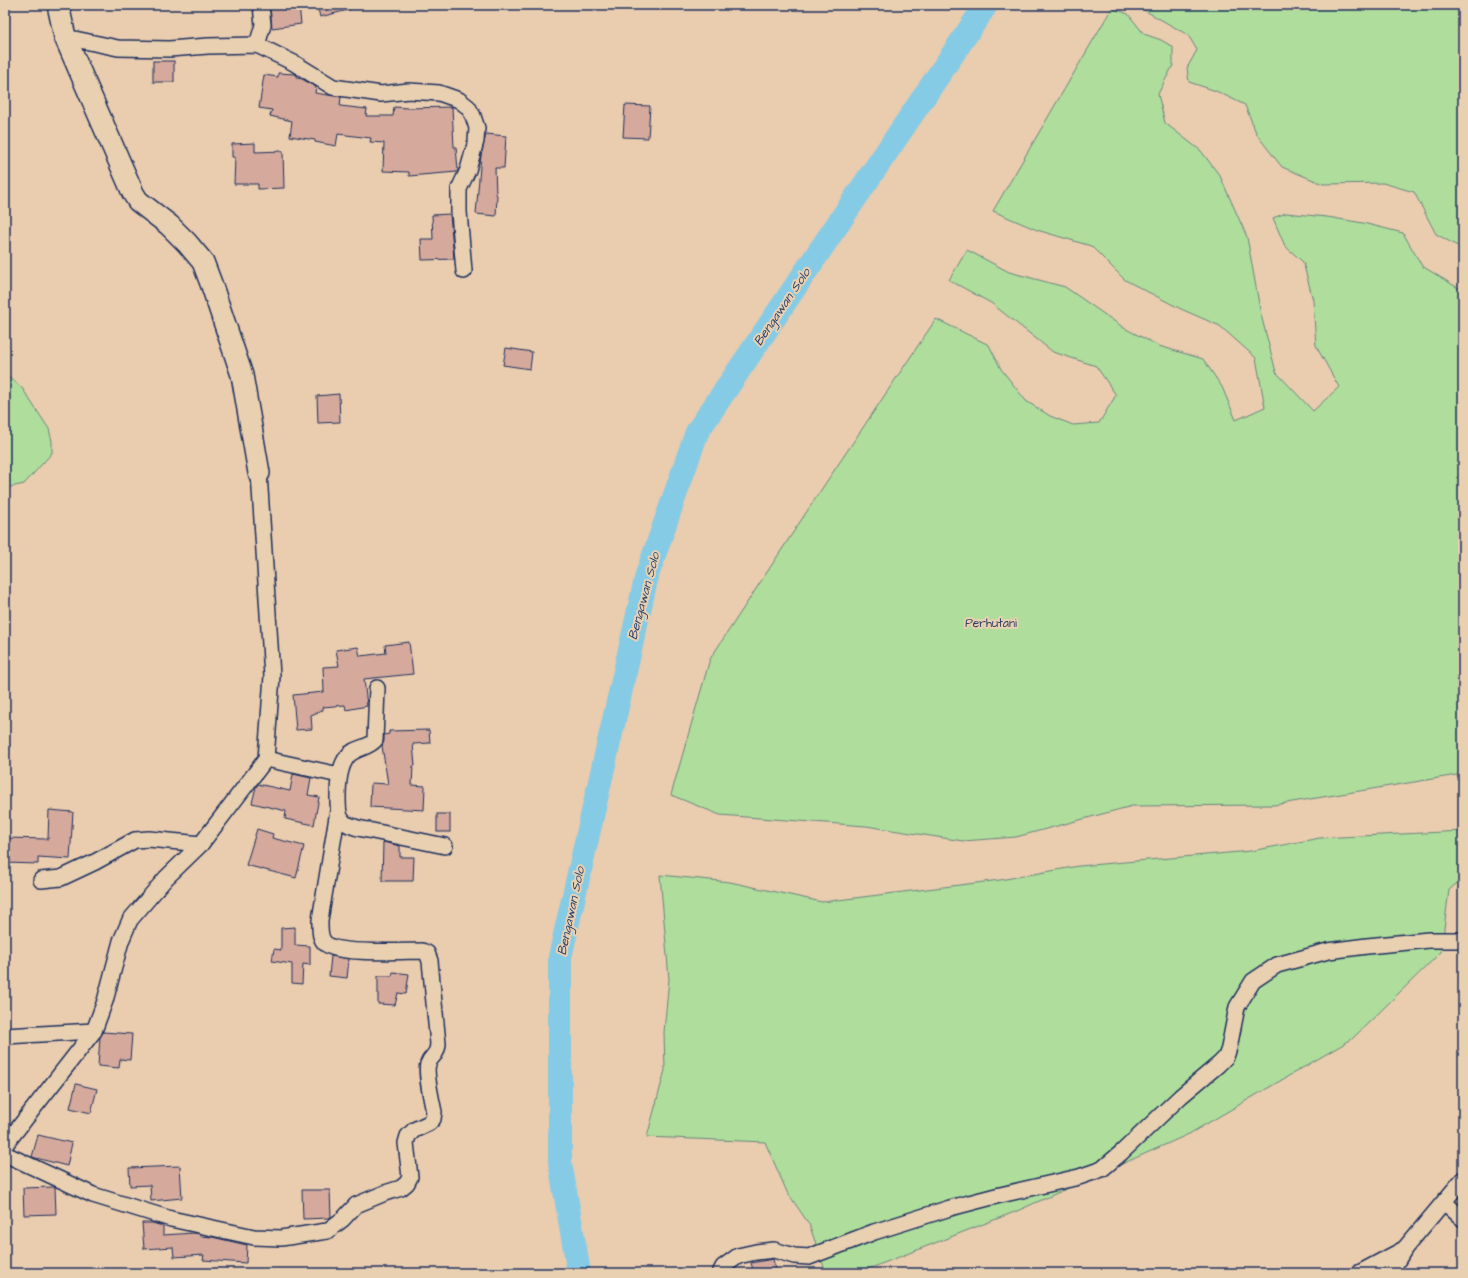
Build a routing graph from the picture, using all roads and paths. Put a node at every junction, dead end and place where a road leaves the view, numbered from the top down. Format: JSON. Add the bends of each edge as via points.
{"nodes":[{"id":1,"x":58,"y":5,"type":"edge"},
{"id":2,"x":261,"y":5,"type":"edge"},
{"id":3,"x":65,"y":37,"type":"junction"},
{"id":4,"x":257,"y":46,"type":"junction"},
{"id":5,"x":464,"y":271,"type":"dead end"},
{"id":6,"x":259,"y":473,"type":"joint"},
{"id":7,"x":377,"y":688,"type":"dead end"},
{"id":8,"x":266,"y":759,"type":"junction"},
{"id":9,"x":340,"y":774,"type":"junction"},
{"id":10,"x":338,"y":811,"type":"junction"},
{"id":11,"x":201,"y":844,"type":"junction"},
{"id":12,"x":445,"y":846,"type":"dead end"},
{"id":13,"x":40,"y":880,"type":"dead end"},
{"id":14,"x":1463,"y":940,"type":"edge"},
{"id":15,"x":94,"y":1031,"type":"junction"},
{"id":16,"x":5,"y":1036,"type":"edge"},
{"id":17,"x":5,"y":1146,"type":"edge"},
{"id":18,"x":5,"y":1154,"type":"edge"},
{"id":19,"x":1463,"y":1179,"type":"edge"},
{"id":20,"x":1444,"y":1202,"type":"junction"},
{"id":21,"x":1463,"y":1220,"type":"edge"},
{"id":22,"x":1405,"y":1248,"type":"junction"},
{"id":23,"x":720,"y":1273,"type":"edge"},
{"id":24,"x":1359,"y":1273,"type":"edge"},
{"id":25,"x":1390,"y":1273,"type":"edge"}],
"edges":[{"from":1,"to":3,"type":"main road"},
{"from":2,"to":4,"type":"street","via":[[262,25]]},
{"from":3,"to":4,"type":"street","via":[[118,48]]},
{"from":3,"to":6,"type":"main road","via":[[133,193],[138,201],[173,229],[203,262],[242,375]]},
{"from":4,"to":5,"type":"street","via":[[294,62],[333,87],[381,94],[409,91],[439,93],[460,100],[468,107],[477,128],[468,170],[459,189]]},
{"from":6,"to":8,"type":"street","via":[[272,676]]},
{"from":7,"to":9,"type":"street","via":[[375,740],[372,744],[353,751],[346,758]]},
{"from":8,"to":9,"type":"street"},
{"from":8,"to":11,"type":"street"},
{"from":9,"to":10,"type":"street"},
{"from":10,"to":12,"type":"street","via":[[340,819],[358,828]]},
{"from":10,"to":18,"type":"street","via":[[320,920],[324,943],[334,948],[354,951],[422,951],[427,954],[430,961],[438,1044],[437,1052],[428,1063],[427,1072],[434,1112],[429,1123],[408,1136],[406,1142],[410,1177],[407,1183],[401,1188],[356,1205],[327,1231],[281,1238],[254,1237],[172,1219],[93,1195]]},
{"from":11,"to":13,"type":"street","via":[[135,840],[67,875]]},
{"from":11,"to":15,"type":"street","via":[[166,878],[130,920],[121,941]]},
{"from":14,"to":23,"type":"street","via":[[1429,940],[1328,951],[1276,965],[1253,981],[1237,1007],[1226,1057],[1102,1169],[1079,1177],[950,1208],[874,1232],[809,1257],[774,1250],[738,1256],[723,1267]]},
{"from":15,"to":16,"type":"street"},
{"from":15,"to":17,"type":"street"},
{"from":19,"to":20,"type":"street"},
{"from":20,"to":21,"type":"street"},
{"from":20,"to":22,"type":"street"},
{"from":22,"to":24,"type":"street"},
{"from":22,"to":25,"type":"street"}]}
